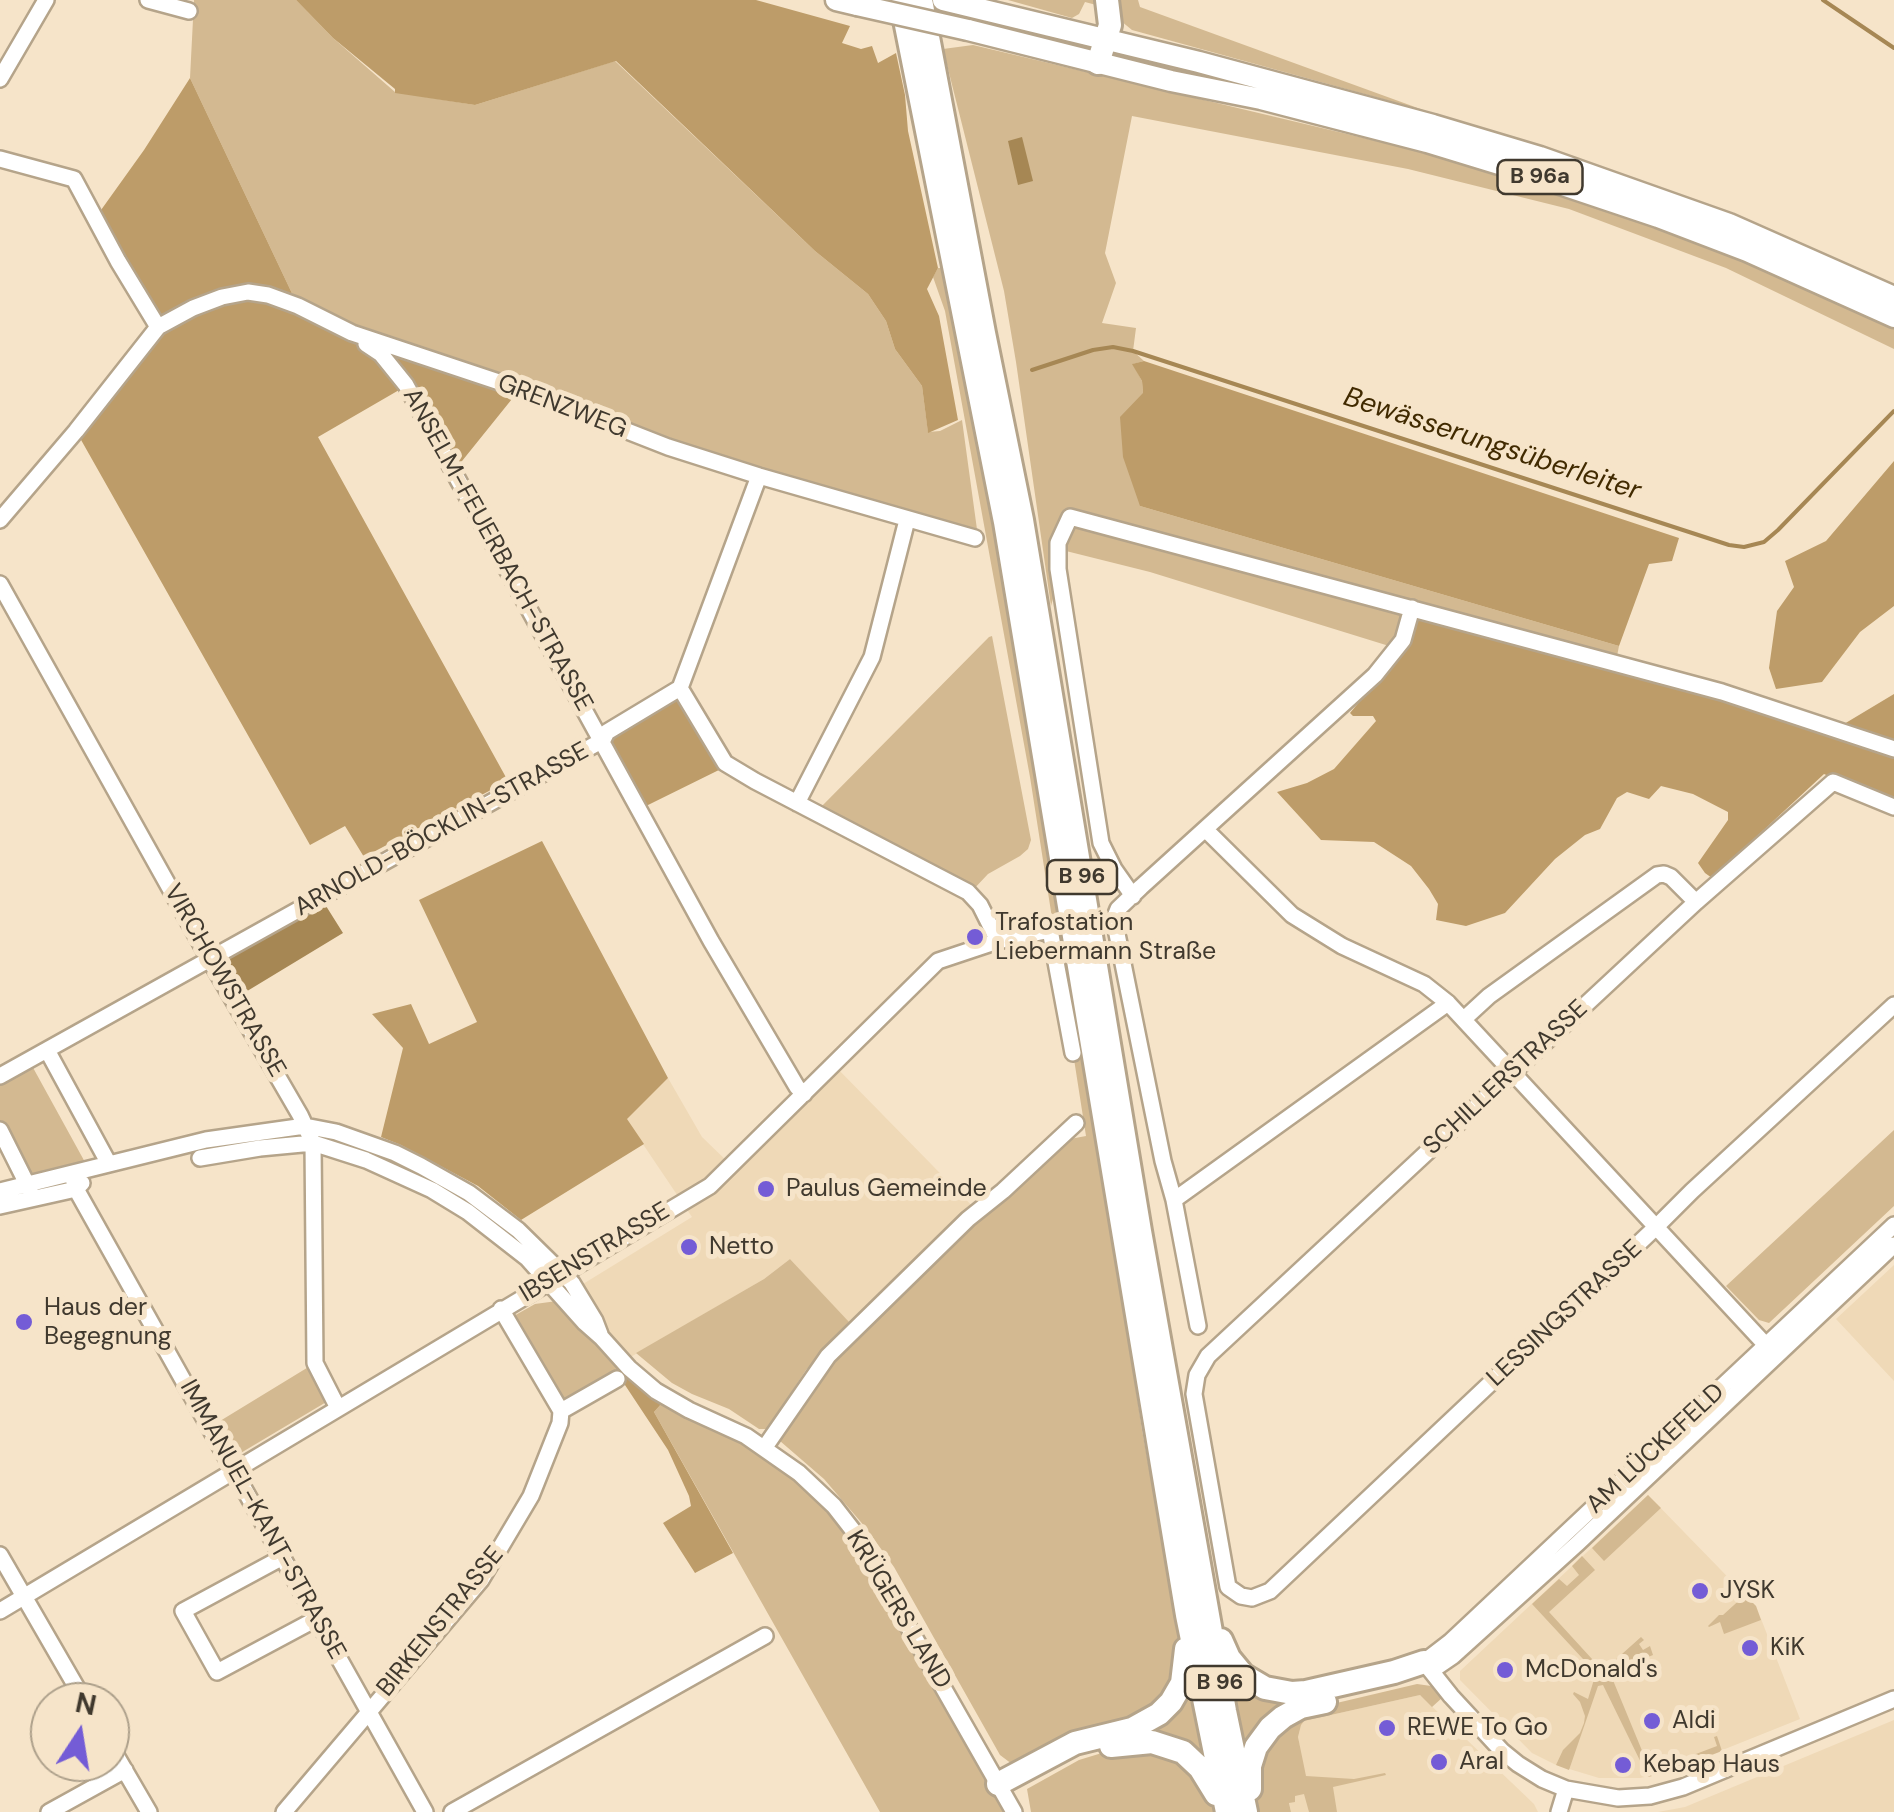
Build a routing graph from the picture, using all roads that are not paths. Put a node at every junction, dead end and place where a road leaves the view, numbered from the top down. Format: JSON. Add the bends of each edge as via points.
{"nodes":[{"id":1,"x":46,"y":0,"type":"edge"},
{"id":2,"x":148,"y":0,"type":"edge"},
{"id":3,"x":836,"y":0,"type":"edge"},
{"id":4,"x":901,"y":0,"type":"edge"},
{"id":5,"x":921,"y":0,"type":"edge"},
{"id":6,"x":943,"y":0,"type":"edge"},
{"id":7,"x":1093,"y":0,"type":"edge"},
{"id":8,"x":1107,"y":0,"type":"edge"},
{"id":9,"x":189,"y":11,"type":"dead end"},
{"id":10,"x":1101,"y":39,"type":"junction"},
{"id":11,"x":1098,"y":63,"type":"junction"},
{"id":12,"x":0,"y":79,"type":"edge"},
{"id":13,"x":0,"y":158,"type":"edge"},
{"id":14,"x":1894,"y":297,"type":"edge"},
{"id":15,"x":1894,"y":316,"type":"edge"},
{"id":16,"x":158,"y":328,"type":"junction"},
{"id":17,"x":352,"y":334,"type":"junction"},
{"id":18,"x":759,"y":476,"type":"junction"},
{"id":19,"x":0,"y":520,"type":"edge"},
{"id":20,"x":907,"y":520,"type":"junction"},
{"id":21,"x":975,"y":538,"type":"dead end"},
{"id":22,"x":0,"y":584,"type":"edge"},
{"id":23,"x":1412,"y":608,"type":"junction"},
{"id":24,"x":680,"y":688,"type":"junction"},
{"id":25,"x":603,"y":740,"type":"junction"},
{"id":26,"x":1894,"y":749,"type":"edge"},
{"id":27,"x":797,"y":803,"type":"junction"},
{"id":28,"x":1894,"y":807,"type":"edge"},
{"id":29,"x":1206,"y":830,"type":"junction"},
{"id":30,"x":1133,"y":896,"type":"junction"},
{"id":31,"x":1696,"y":902,"type":"junction"},
{"id":32,"x":998,"y":941,"type":"junction"},
{"id":33,"x":210,"y":960,"type":"junction"},
{"id":34,"x":1448,"y":1003,"type":"junction"},
{"id":35,"x":1894,"y":1005,"type":"edge"},
{"id":36,"x":1464,"y":1019,"type":"junction"},
{"id":37,"x":46,"y":1050,"type":"junction"},
{"id":38,"x":1074,"y":1053,"type":"dead end"},
{"id":39,"x":1512,"y":1073,"type":"junction"},
{"id":40,"x":0,"y":1076,"type":"edge"},
{"id":41,"x":804,"y":1094,"type":"junction"},
{"id":42,"x":1076,"y":1123,"type":"dead end"},
{"id":43,"x":305,"y":1126,"type":"junction"},
{"id":44,"x":0,"y":1130,"type":"edge"},
{"id":45,"x":313,"y":1143,"type":"junction"},
{"id":46,"x":200,"y":1158,"type":"dead end"},
{"id":47,"x":104,"y":1165,"type":"junction"},
{"id":48,"x":74,"y":1182,"type":"junction"},
{"id":49,"x":0,"y":1191,"type":"edge"},
{"id":50,"x":30,"y":1192,"type":"junction"},
{"id":51,"x":1174,"y":1200,"type":"junction"},
{"id":52,"x":0,"y":1206,"type":"edge"},
{"id":53,"x":1894,"y":1225,"type":"edge"},
{"id":54,"x":1656,"y":1228,"type":"junction"},
{"id":55,"x":1894,"y":1244,"type":"edge"},
{"id":56,"x":556,"y":1279,"type":"junction"},
{"id":57,"x":502,"y":1310,"type":"junction"},
{"id":58,"x":1198,"y":1326,"type":"dead end"},
{"id":59,"x":1771,"y":1351,"type":"junction"},
{"id":60,"x":618,"y":1378,"type":"dead end"},
{"id":61,"x":338,"y":1408,"type":"junction"},
{"id":62,"x":561,"y":1412,"type":"junction"},
{"id":63,"x":765,"y":1447,"type":"junction"},
{"id":64,"x":234,"y":1471,"type":"junction"},
{"id":65,"x":1197,"y":1554,"type":"junction"},
{"id":66,"x":0,"y":1555,"type":"edge"},
{"id":67,"x":283,"y":1557,"type":"junction"},
{"id":68,"x":1228,"y":1587,"type":"joint"},
{"id":69,"x":23,"y":1596,"type":"junction"},
{"id":70,"x":0,"y":1611,"type":"edge"},
{"id":71,"x":1187,"y":1615,"type":"junction"},
{"id":72,"x":318,"y":1618,"type":"junction"},
{"id":73,"x":765,"y":1636,"type":"dead end"},
{"id":74,"x":1427,"y":1667,"type":"junction"},
{"id":75,"x":73,"y":1682,"type":"edge"},
{"id":76,"x":1894,"y":1699,"type":"edge"},
{"id":77,"x":369,"y":1710,"type":"junction"},
{"id":78,"x":130,"y":1780,"type":"edge"},
{"id":79,"x":102,"y":1782,"type":"edge"},
{"id":80,"x":1566,"y":1789,"type":"junction"},
{"id":81,"x":1006,"y":1797,"type":"edge"},
{"id":82,"x":48,"y":1812,"type":"edge"},
{"id":83,"x":149,"y":1812,"type":"edge"},
{"id":84,"x":284,"y":1812,"type":"edge"},
{"id":85,"x":426,"y":1812,"type":"edge"},
{"id":86,"x":452,"y":1812,"type":"edge"},
{"id":87,"x":1224,"y":1812,"type":"edge"},
{"id":88,"x":1248,"y":1812,"type":"edge"},
{"id":89,"x":1558,"y":1812,"type":"edge"}],
"edges":[{"from":1,"to":12,"type":"street"},
{"from":2,"to":9,"type":"street"},
{"from":3,"to":11,"type":"main road","number":"B 96a","bridge":true},
{"from":4,"to":71,"type":"highway","number":"B 96","via":[[1005,522]]},
{"from":5,"to":65,"type":"highway","number":"B 96","via":[[1022,520]]},
{"from":6,"to":10,"type":"main road","number":"B 96a"},
{"from":7,"to":10,"type":"highway"},
{"from":8,"to":10,"type":"highway","via":[[1110,25]]},
{"from":10,"to":11,"type":"highway"},
{"from":10,"to":14,"type":"main road","number":"B 96a","via":[[1540,157],[1729,224]]},
{"from":11,"to":15,"type":"main road","number":"B 96a","via":[[1297,108],[1512,168],[1747,251]]},
{"from":13,"to":16,"type":"street","via":[[74,179]]},
{"from":16,"to":17,"type":"street","name":"GRENZWEG","via":[[193,308],[248,292],[298,306]]},
{"from":16,"to":19,"type":"street"},
{"from":17,"to":18,"type":"street","name":"GRENZWEG"},
{"from":17,"to":25,"type":"street","name":"ANSELM-FEUERBACH-STRASSE","via":[[380,354],[406,386]]},
{"from":18,"to":20,"type":"street","name":"GRENZWEG"},
{"from":18,"to":24,"type":"street"},
{"from":20,"to":21,"type":"street","name":"GRENZWEG"},
{"from":20,"to":27,"type":"street","via":[[872,658]]},
{"from":22,"to":33,"type":"street","name":"VIRCHOWSTRASSE"},
{"from":23,"to":26,"type":"street","via":[[1722,692]]},
{"from":23,"to":29,"type":"street","via":[[1403,640],[1375,675]]},
{"from":23,"to":30,"type":"street","via":[[1070,518],[1058,543],[1058,569],[1100,843]]},
{"from":24,"to":25,"type":"street","name":"ARNOLD-BÖCKLIN-STRASSE"},
{"from":24,"to":27,"type":"street","via":[[725,762]]},
{"from":25,"to":33,"type":"street","name":"ARNOLD-BÖCKLIN-STRASSE"},
{"from":25,"to":41,"type":"street","name":"ANSELM-FEUERBACH-STRASSE","via":[[711,941]]},
{"from":27,"to":32,"type":"street","via":[[968,892]]},
{"from":28,"to":31,"type":"street","name":"SCHILLERSTRASSE","via":[[1833,782]]},
{"from":29,"to":30,"type":"street"},
{"from":29,"to":34,"type":"street","via":[[1292,915]]},
{"from":30,"to":51,"type":"street","via":[[1118,909],[1115,930]]},
{"from":31,"to":36,"type":"street","via":[[1671,877],[1657,876]]},
{"from":31,"to":39,"type":"street","name":"SCHILLERSTRASSE"},
{"from":32,"to":38,"type":"street","name":"IBSENSTRASSE","via":[[1050,930]]},
{"from":32,"to":41,"type":"street","name":"IBSENSTRASSE","via":[[938,961]]},
{"from":33,"to":37,"type":"street","name":"ARNOLD-BÖCKLIN-STRASSE"},
{"from":33,"to":43,"type":"street","name":"VIRCHOWSTRASSE"},
{"from":34,"to":36,"type":"street"},
{"from":34,"to":51,"type":"street"},
{"from":35,"to":54,"type":"street","name":"LESSINGSTRASSE"},
{"from":36,"to":39,"type":"street"},
{"from":37,"to":40,"type":"street","name":"ARNOLD-BÖCKLIN-STRASSE"},
{"from":37,"to":47,"type":"street"},
{"from":39,"to":54,"type":"street"},
{"from":39,"to":68,"type":"street","name":"SCHILLERSTRASSE","via":[[1216,1347],[1196,1374],[1198,1422]]},
{"from":41,"to":56,"type":"street","name":"IBSENSTRASSE","via":[[710,1186]]},
{"from":42,"to":63,"type":"street","via":[[828,1356]]},
{"from":43,"to":45,"type":"street","name":"VIRCHOWSTRASSE"},
{"from":43,"to":47,"type":"street","via":[[206,1140]]},
{"from":43,"to":56,"type":"street","via":[[396,1154],[469,1193],[541,1250]]},
{"from":44,"to":50,"type":"street"},
{"from":45,"to":46,"type":"street"},
{"from":45,"to":56,"type":"street","via":[[432,1190]]},
{"from":45,"to":61,"type":"street","name":"VIRCHOWSTRASSE","via":[[314,1363]]},
{"from":47,"to":48,"type":"street"},
{"from":48,"to":50,"type":"street"},
{"from":48,"to":64,"type":"street","name":"IMMANUEL-KANT-STRASSE"},
{"from":49,"to":50,"type":"street"},
{"from":50,"to":52,"type":"street"},
{"from":51,"to":58,"type":"street"},
{"from":53,"to":59,"type":"street","name":"AM LÜCKEFELD"},
{"from":54,"to":59,"type":"street"},
{"from":54,"to":68,"type":"street","name":"LESSINGSTRASSE","via":[[1270,1591],[1252,1598]]},
{"from":55,"to":59,"type":"street","name":"AM LÜCKEFELD"},
{"from":56,"to":57,"type":"street","name":"IBSENSTRASSE"},
{"from":56,"to":63,"type":"street","name":"KRÜGERS LAND","via":[[572,1283],[602,1338],[656,1391]]},
{"from":57,"to":61,"type":"street","name":"IBSENSTRASSE"},
{"from":57,"to":62,"type":"street"},
{"from":59,"to":74,"type":"street","name":"AM LÜCKEFELD"},
{"from":60,"to":62,"type":"street"},
{"from":61,"to":64,"type":"street","name":"IBSENSTRASSE"},
{"from":62,"to":77,"type":"street","name":"BIRKENSTRASSE","via":[[532,1496],[500,1551]]},
{"from":63,"to":81,"type":"street","name":"KRÜGERS LAND","via":[[817,1489],[855,1533]]},
{"from":64,"to":67,"type":"street","name":"IMMANUEL-KANT-STRASSE"},
{"from":64,"to":69,"type":"street","name":"IBSENSTRASSE"},
{"from":65,"to":74,"type":"highway","via":[[1222,1645],[1255,1684],[1306,1692]]},
{"from":65,"to":88,"type":"highway","number":"B 96"},
{"from":66,"to":69,"type":"street"},
{"from":67,"to":72,"type":"street","name":"IMMANUEL-KANT-STRASSE"},
{"from":67,"to":72,"type":"street","via":[[182,1612],[217,1672]]},
{"from":69,"to":70,"type":"street","name":"IBSENSTRASSE"},
{"from":69,"to":75,"type":"street"},
{"from":71,"to":81,"type":"highway","via":[[1182,1683],[1171,1702],[1132,1729],[1075,1743]]},
{"from":71,"to":87,"type":"highway","number":"B 96"},
{"from":72,"to":77,"type":"street","name":"IMMANUEL-KANT-STRASSE"},
{"from":73,"to":86,"type":"street"},
{"from":74,"to":80,"type":"street","via":[[1502,1751]]},
{"from":74,"to":88,"type":"highway","via":[[1385,1690],[1301,1707],[1283,1717],[1256,1747]]},
{"from":76,"to":80,"type":"street","via":[[1669,1791],[1618,1798]]},
{"from":77,"to":84,"type":"street","name":"BIRKENSTRASSE"},
{"from":77,"to":85,"type":"street","name":"IMMANUEL-KANT-STRASSE"},
{"from":78,"to":83,"type":"street"},
{"from":79,"to":82,"type":"street"},
{"from":80,"to":89,"type":"street"},
{"from":81,"to":87,"type":"highway","via":[[1084,1753],[1152,1742],[1192,1760]]}]}
